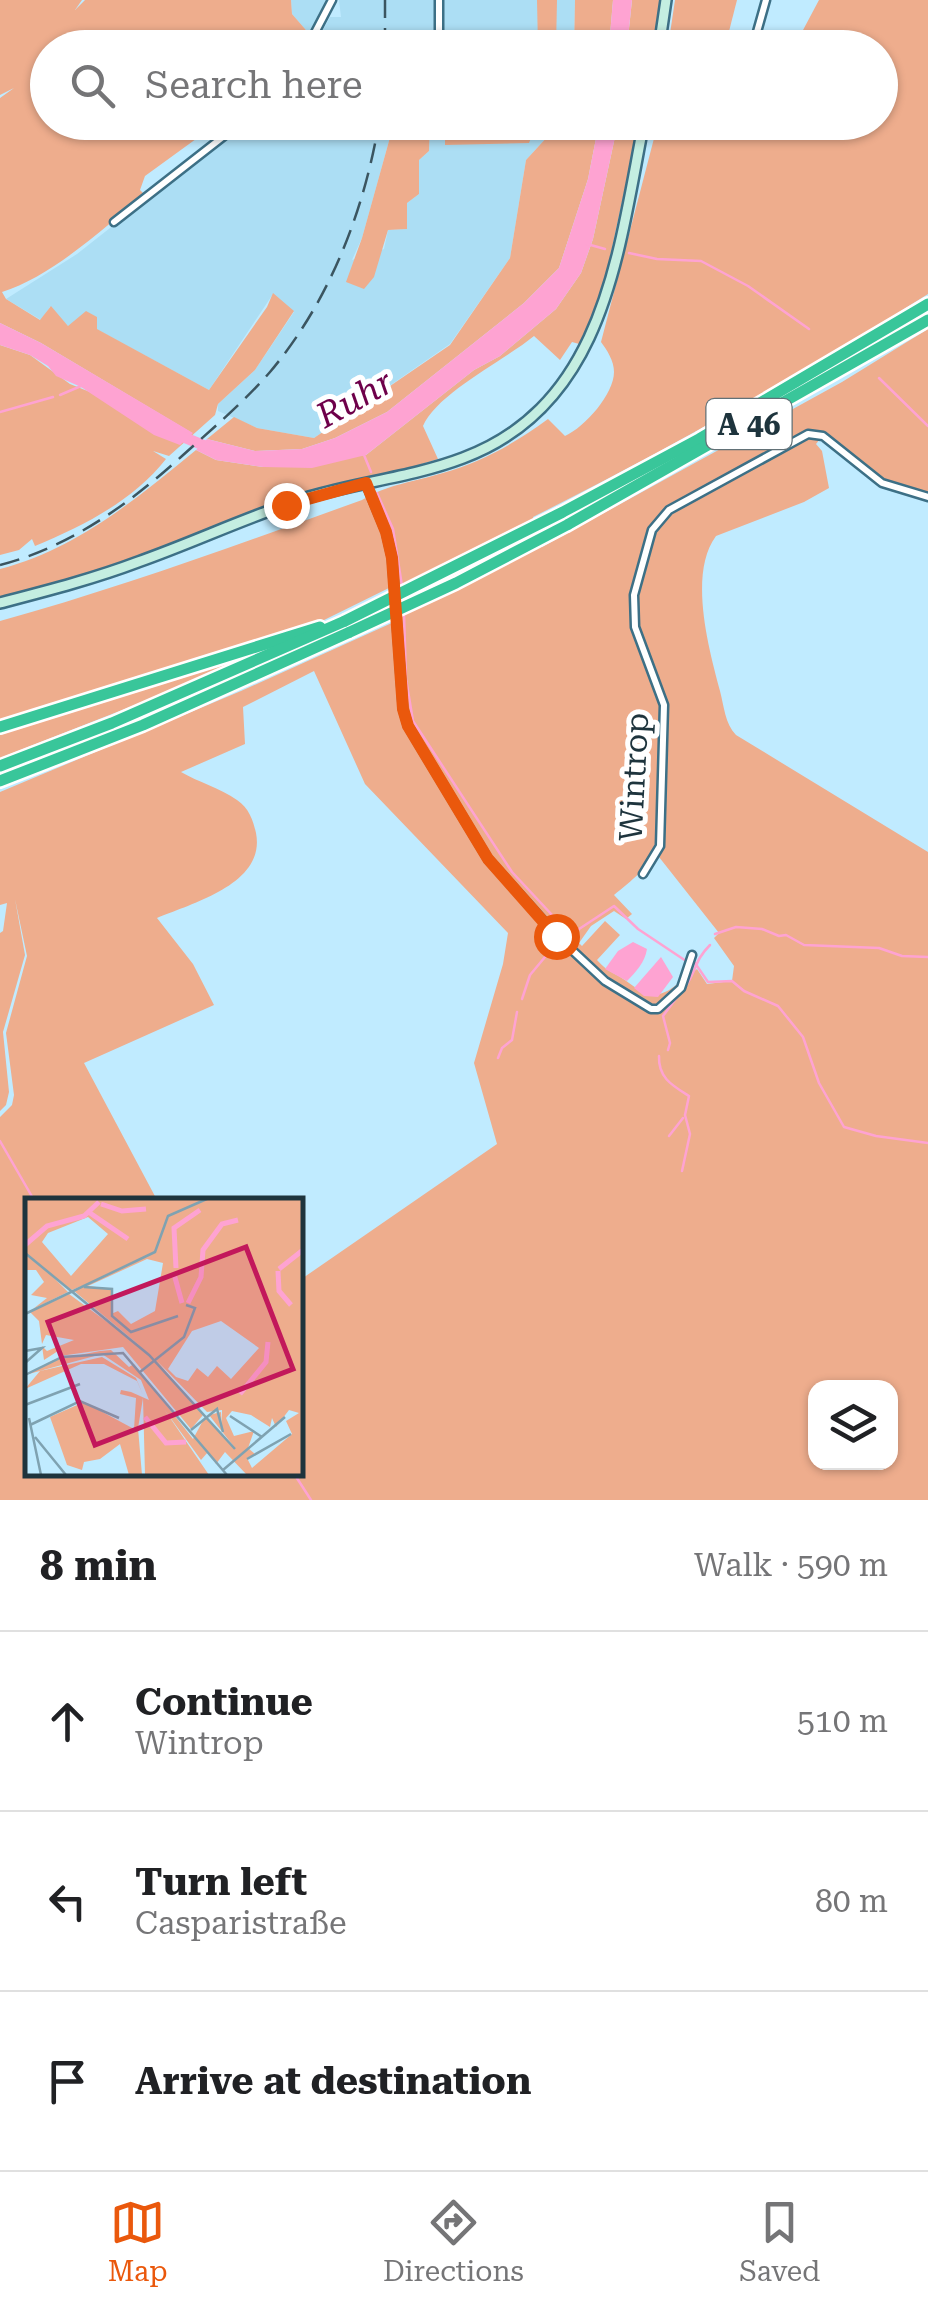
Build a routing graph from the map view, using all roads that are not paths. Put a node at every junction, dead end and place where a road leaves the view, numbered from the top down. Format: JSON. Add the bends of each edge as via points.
{"nodes":[{"id":1,"x":332,"y":0,"type":"edge"},
{"id":2,"x":439,"y":0,"type":"edge"},
{"id":3,"x":666,"y":0,"type":"edge"},
{"id":4,"x":766,"y":0,"type":"edge"},
{"id":5,"x":316,"y":30,"type":"edge"},
{"id":6,"x":440,"y":30,"type":"edge"},
{"id":7,"x":661,"y":30,"type":"edge"},
{"id":8,"x":758,"y":30,"type":"edge"},
{"id":9,"x":219,"y":140,"type":"edge"},
{"id":10,"x":640,"y":140,"type":"edge"},
{"id":11,"x":114,"y":222,"type":"dead end"},
{"id":12,"x":928,"y":304,"type":"edge"},
{"id":13,"x":928,"y":320,"type":"edge"},
{"id":14,"x":366,"y":483,"type":"junction"},
{"id":15,"x":928,"y":497,"type":"edge"},
{"id":16,"x":564,"y":519,"type":"junction"},
{"id":17,"x":0,"y":604,"type":"edge"},
{"id":18,"x":348,"y":626,"type":"junction"},
{"id":19,"x":0,"y":727,"type":"edge"},
{"id":20,"x":0,"y":766,"type":"edge"},
{"id":21,"x":0,"y":781,"type":"edge"},
{"id":22,"x":643,"y":874,"type":"dead end"},
{"id":23,"x":692,"y":955,"type":"dead end"}],
"edges":[{"from":1,"to":5,"type":"street"},
{"from":2,"to":6,"type":"street"},
{"from":3,"to":7,"type":"main road"},
{"from":4,"to":8,"type":"street"},
{"from":9,"to":11,"type":"street"},
{"from":10,"to":14,"type":"main road","via":[[598,317],[561,389],[501,441],[464,458]]},
{"from":12,"to":16,"type":"highway","number":"A 46"},
{"from":13,"to":16,"type":"highway","number":"A 46"},
{"from":14,"to":17,"type":"main road"},
{"from":14,"to":23,"type":"street","via":[[392,558],[405,718],[488,859],[605,982],[651,1009],[681,988]]},
{"from":15,"to":22,"type":"street","name":"Wintrop","via":[[882,483],[823,436],[808,434],[657,521],[634,595],[635,627],[664,705],[660,846]]},
{"from":16,"to":18,"type":"highway","number":"A 46","bridge":true},
{"from":18,"to":19,"type":"highway","via":[[295,632]]},
{"from":18,"to":20,"type":"highway","number":"A 46"},
{"from":18,"to":21,"type":"highway","number":"A 46","via":[[143,725]]}]}
